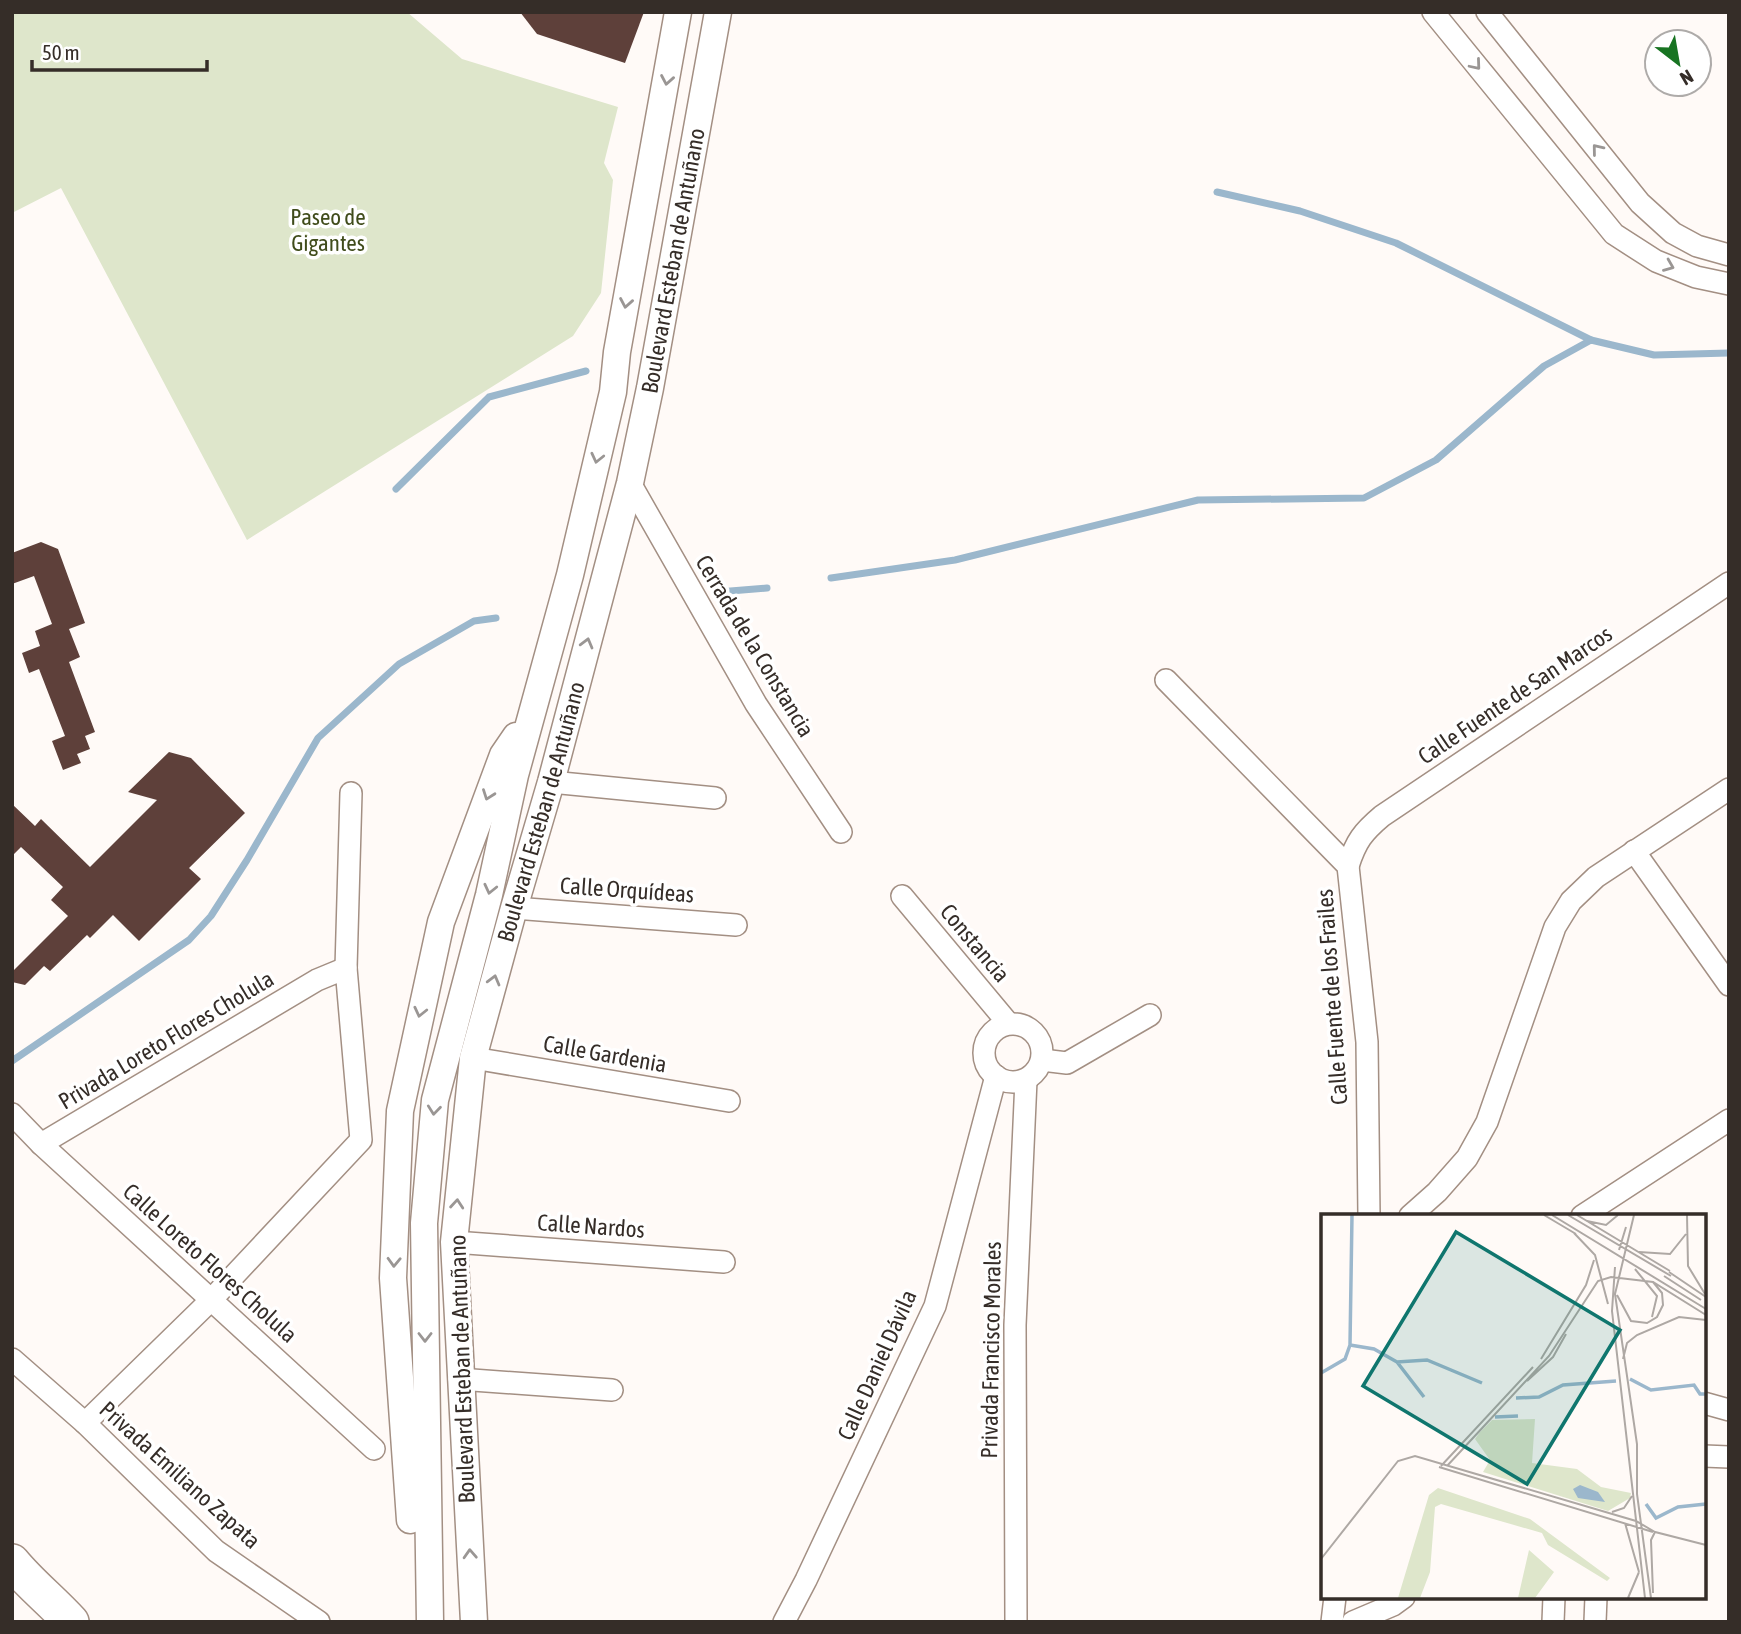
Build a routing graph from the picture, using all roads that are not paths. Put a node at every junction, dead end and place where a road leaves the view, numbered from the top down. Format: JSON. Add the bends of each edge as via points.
{"nodes":[{"id":1,"x":678,"y":12,"type":"edge"},
{"id":2,"x":719,"y":12,"type":"edge"},
{"id":3,"x":1433,"y":12,"type":"edge"},
{"id":4,"x":1487,"y":12,"type":"edge"},
{"id":5,"x":1729,"y":255,"type":"edge"},
{"id":6,"x":1729,"y":284,"type":"edge"},
{"id":7,"x":630,"y":483,"type":"junction"},
{"id":8,"x":1729,"y":583,"type":"edge"},
{"id":9,"x":1166,"y":680,"type":"dead end"},
{"id":10,"x":532,"y":715,"type":"junction"},
{"id":11,"x":551,"y":782,"type":"junction"},
{"id":12,"x":1729,"y":789,"type":"edge"},
{"id":13,"x":351,"y":793,"type":"dead end"},
{"id":14,"x":715,"y":798,"type":"dead end"},
{"id":15,"x":841,"y":832,"type":"dead end"},
{"id":16,"x":1634,"y":852,"type":"junction"},
{"id":17,"x":1348,"y":866,"type":"junction"},
{"id":18,"x":902,"y":896,"type":"dead end"},
{"id":19,"x":514,"y":908,"type":"junction"},
{"id":20,"x":736,"y":925,"type":"dead end"},
{"id":21,"x":346,"y":968,"type":"junction"},
{"id":22,"x":1729,"y":985,"type":"edge"},
{"id":23,"x":1150,"y":1015,"type":"dead end"},
{"id":24,"x":1008,"y":1023,"type":"junction"},
{"id":25,"x":473,"y":1058,"type":"junction"},
{"id":26,"x":1042,"y":1060,"type":"junction"},
{"id":27,"x":996,"y":1076,"type":"junction"},
{"id":28,"x":1026,"y":1080,"type":"junction"},
{"id":29,"x":729,"y":1101,"type":"dead end"},
{"id":30,"x":12,"y":1114,"type":"edge"},
{"id":31,"x":1729,"y":1120,"type":"edge"},
{"id":32,"x":41,"y":1144,"type":"junction"},
{"id":33,"x":1369,"y":1214,"type":"edge"},
{"id":34,"x":1412,"y":1214,"type":"edge"},
{"id":35,"x":1585,"y":1214,"type":"edge"},
{"id":36,"x":454,"y":1242,"type":"junction"},
{"id":37,"x":724,"y":1262,"type":"dead end"},
{"id":38,"x":211,"y":1300,"type":"junction"},
{"id":39,"x":12,"y":1359,"type":"edge"},
{"id":40,"x":460,"y":1379,"type":"junction"},
{"id":41,"x":612,"y":1390,"type":"dead end"},
{"id":42,"x":1706,"y":1404,"type":"edge"},
{"id":43,"x":1729,"y":1410,"type":"edge"},
{"id":44,"x":85,"y":1423,"type":"junction"},
{"id":45,"x":374,"y":1449,"type":"dead end"},
{"id":46,"x":1706,"y":1456,"type":"edge"},
{"id":47,"x":1729,"y":1457,"type":"edge"},
{"id":48,"x":20,"y":1572,"type":"edge"},
{"id":49,"x":1335,"y":1599,"type":"edge"},
{"id":50,"x":1400,"y":1599,"type":"edge"},
{"id":51,"x":1554,"y":1599,"type":"edge"},
{"id":52,"x":1596,"y":1599,"type":"edge"},
{"id":53,"x":71,"y":1622,"type":"edge"},
{"id":54,"x":318,"y":1622,"type":"edge"},
{"id":55,"x":414,"y":1622,"type":"edge"},
{"id":56,"x":430,"y":1622,"type":"edge"},
{"id":57,"x":474,"y":1622,"type":"edge"},
{"id":58,"x":784,"y":1622,"type":"edge"},
{"id":59,"x":1016,"y":1622,"type":"edge"},
{"id":60,"x":1332,"y":1622,"type":"edge"},
{"id":61,"x":1353,"y":1622,"type":"edge"},
{"id":62,"x":1553,"y":1622,"type":"edge"},
{"id":63,"x":1595,"y":1622,"type":"edge"}],
"edges":[{"from":1,"to":10,"type":"street","name":"Boulevard Esteban de Antuñano","one_way":true,"via":[[613,392]]},
{"from":2,"to":7,"type":"street","name":"Boulevard Esteban de Antuñano"},
{"from":3,"to":6,"type":"street","one_way":true,"via":[[1614,234],[1656,261]]},
{"from":5,"to":4,"type":"street","one_way":true,"via":[[1673,233],[1640,203]]},
{"from":11,"to":7,"type":"street","name":"Boulevard Esteban de Antuñano","one_way":true},
{"from":7,"to":15,"type":"street","name":"Cerrada de la Constancia","via":[[756,704]]},
{"from":8,"to":17,"type":"street","name":"Calle Fuente de San Marcos","via":[[1382,816],[1363,833]]},
{"from":9,"to":17,"type":"street","name":"Calle Fuente de los Frailes"},
{"from":10,"to":55,"type":"street","one_way":true,"via":[[503,755],[441,922],[401,1111],[393,1278]]},
{"from":10,"to":56,"type":"street","name":"Boulevard Esteban de Antuñano","one_way":true,"via":[[435,1100],[424,1223]]},
{"from":11,"to":14,"type":"street"},
{"from":11,"to":19,"type":"street","name":"Boulevard Esteban de Antuñano"},
{"from":12,"to":16,"type":"street"},
{"from":13,"to":21,"type":"street"},
{"from":16,"to":22,"type":"street"},
{"from":16,"to":34,"type":"street","via":[[1583,889],[1560,919],[1487,1122],[1467,1158]]},
{"from":17,"to":33,"type":"street","name":"Calle Fuente de los Frailes","via":[[1367,1042]]},
{"from":18,"to":24,"type":"street","name":"Constancia"},
{"from":19,"to":20,"type":"street","name":"Calle Orquídeas"},
{"from":25,"to":19,"type":"street","name":"Boulevard Esteban de Antuñano","one_way":true},
{"from":21,"to":32,"type":"street","name":"Privada Loreto Flores Cholula","via":[[317,980]]},
{"from":21,"to":38,"type":"street","via":[[361,1140]]},
{"from":23,"to":26,"type":"street","via":[[1068,1063]]},
{"from":24,"to":26,"type":"street","via":[[1023,1024],[1036,1032]]},
{"from":24,"to":27,"type":"street","via":[[989,1035],[984,1046],[988,1068]]},
{"from":25,"to":29,"type":"street","name":"Calle Gardenia"},
{"from":36,"to":25,"type":"street","name":"Boulevard Esteban de Antuñano","one_way":true},
{"from":26,"to":28,"type":"street"},
{"from":27,"to":28,"type":"street","via":[[1005,1081]]},
{"from":27,"to":58,"type":"street","name":"Calle Daniel Dávila","via":[[935,1306]]},
{"from":28,"to":59,"type":"street","name":"Privada Francisco Morales","via":[[1015,1325]]},
{"from":30,"to":32,"type":"street","name":"Calle Loreto Flores Cholula"},
{"from":31,"to":35,"type":"street"},
{"from":32,"to":38,"type":"street","name":"Calle Loreto Flores Cholula"},
{"from":36,"to":37,"type":"street","name":"Calle Nardos"},
{"from":36,"to":40,"type":"street","name":"Boulevard Esteban de Antuñano"},
{"from":38,"to":44,"type":"street"},
{"from":38,"to":45,"type":"street","name":"Calle Loreto Flores Cholula"},
{"from":39,"to":44,"type":"street","name":"Privada Emiliano Zapata"},
{"from":40,"to":41,"type":"street"},
{"from":57,"to":40,"type":"street","name":"Boulevard Esteban de Antuñano","one_way":true},
{"from":42,"to":43,"type":"street"},
{"from":44,"to":54,"type":"street","name":"Privada Emiliano Zapata","via":[[216,1551]]},
{"from":46,"to":47,"type":"street"},
{"from":48,"to":53,"type":"main road"},
{"from":49,"to":60,"type":"street"},
{"from":50,"to":61,"type":"street"},
{"from":51,"to":62,"type":"street"},
{"from":52,"to":63,"type":"street"}]}
